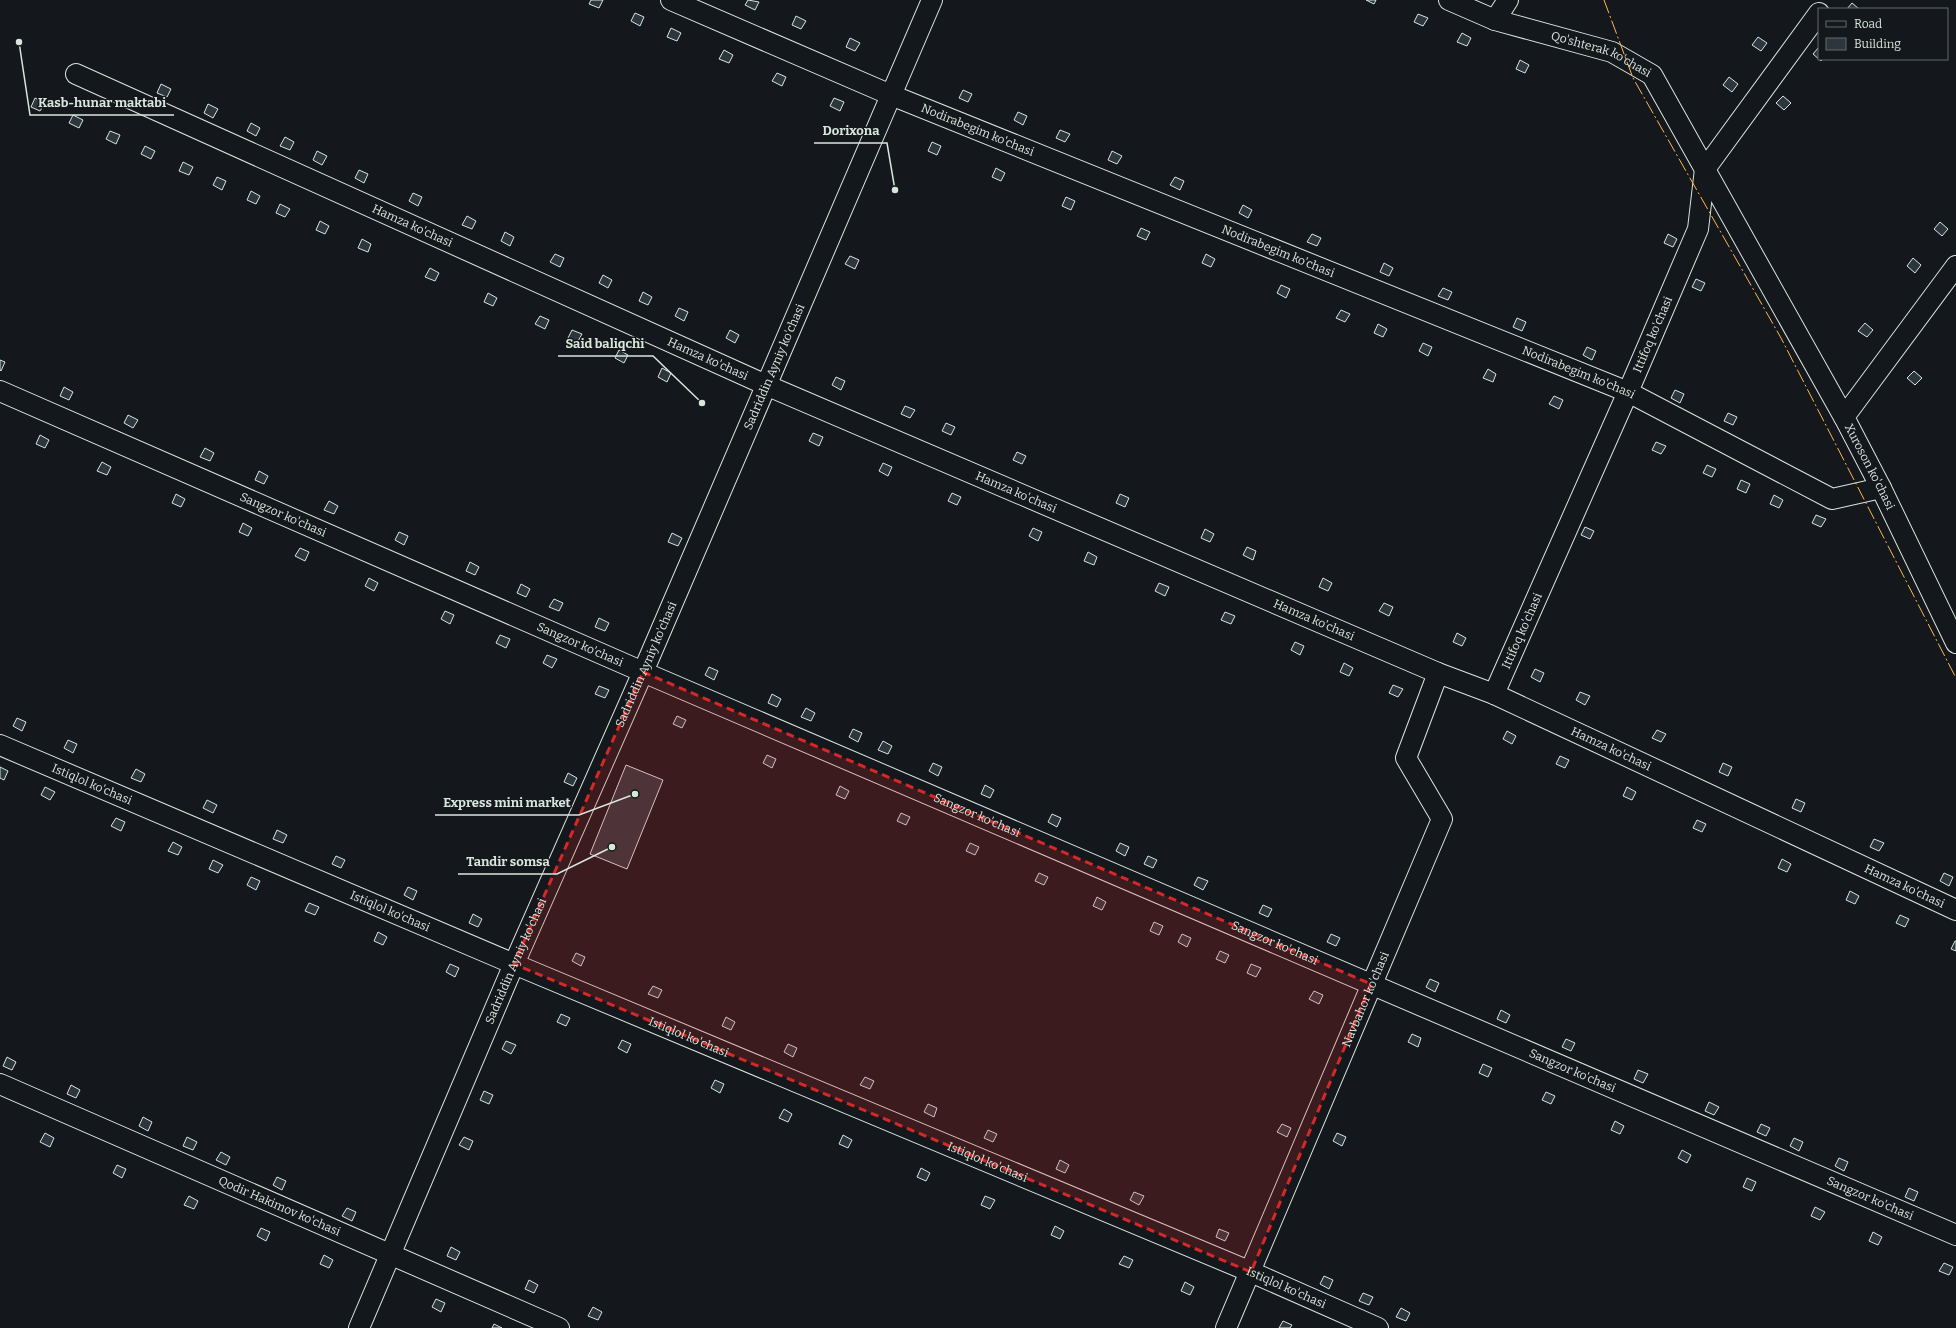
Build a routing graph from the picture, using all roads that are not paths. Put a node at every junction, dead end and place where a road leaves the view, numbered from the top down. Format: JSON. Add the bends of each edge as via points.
{"nodes":[{"id":1,"x":671,"y":0,"type":"edge"},
{"id":2,"x":932,"y":0,"type":"edge"},
{"id":3,"x":1449,"y":0,"type":"edge"},
{"id":4,"x":1508,"y":0,"type":"edge"},
{"id":5,"x":1818,"y":14,"type":"edge"},
{"id":6,"x":1495,"y":20,"type":"junction"},
{"id":7,"x":76,"y":74,"type":"dead end"},
{"id":8,"x":891,"y":95,"type":"junction"},
{"id":9,"x":1705,"y":169,"type":"junction"},
{"id":10,"x":1956,"y":266,"type":"edge"},
{"id":11,"x":766,"y":385,"type":"junction"},
{"id":12,"x":0,"y":390,"type":"edge"},
{"id":13,"x":1628,"y":392,"type":"junction"},
{"id":14,"x":1844,"y":417,"type":"junction"},
{"id":15,"x":1881,"y":488,"type":"junction"},
{"id":16,"x":1956,"y":642,"type":"edge"},
{"id":17,"x":643,"y":672,"type":"junction"},
{"id":18,"x":1438,"y":673,"type":"junction"},
{"id":19,"x":1494,"y":694,"type":"junction"},
{"id":20,"x":0,"y":745,"type":"edge"},
{"id":21,"x":1956,"y":910,"type":"edge"},
{"id":22,"x":514,"y":964,"type":"junction"},
{"id":23,"x":1371,"y":984,"type":"junction"},
{"id":24,"x":0,"y":1084,"type":"edge"},
{"id":25,"x":1956,"y":1235,"type":"edge"},
{"id":26,"x":391,"y":1256,"type":"junction"},
{"id":27,"x":1251,"y":1272,"type":"junction"},
{"id":28,"x":359,"y":1328,"type":"edge"},
{"id":29,"x":559,"y":1328,"type":"edge"},
{"id":30,"x":1226,"y":1328,"type":"edge"},
{"id":31,"x":1378,"y":1328,"type":"edge"}],
"edges":[{"from":1,"to":8,"type":"street","name":"Nodirabegim ko'chasi"},
{"from":2,"to":8,"type":"street","name":"Sadriddin Ayniy ko'chasi"},
{"from":3,"to":6,"type":"street","name":"Qo'shterak ko'chasi"},
{"from":4,"to":6,"type":"street"},
{"from":5,"to":9,"type":"street","name":"Ittifoq ko'chasi"},
{"from":6,"to":9,"type":"street","name":"Qo'shterak ko'chasi","via":[[1612,52],[1652,75]]},
{"from":7,"to":11,"type":"street","name":"Hamza ko'chasi"},
{"from":8,"to":11,"type":"street","name":"Sadriddin Ayniy ko'chasi"},
{"from":8,"to":13,"type":"street","name":"Nodirabegim ko'chasi"},
{"from":9,"to":13,"type":"street","name":"Ittifoq ko'chasi","via":[[1698,229]]},
{"from":9,"to":14,"type":"street","name":"Qo'shterak ko'chasi"},
{"from":10,"to":14,"type":"street","name":"Xuroson ko'chasi"},
{"from":11,"to":17,"type":"street","name":"Sadriddin Ayniy ko'chasi"},
{"from":11,"to":18,"type":"street","name":"Hamza ko'chasi"},
{"from":12,"to":17,"type":"street","name":"Sangzor ko'chasi"},
{"from":13,"to":15,"type":"street","name":"Nodirabegim ko'chasi","via":[[1832,499]]},
{"from":13,"to":19,"type":"street","name":"Ittifoq ko'chasi"},
{"from":14,"to":15,"type":"street","name":"Xuroson ko'chasi"},
{"from":15,"to":16,"type":"street","name":"Xuroson ko'chasi"},
{"from":17,"to":22,"type":"street","name":"Sadriddin Ayniy ko'chasi"},
{"from":17,"to":23,"type":"street","name":"Sangzor ko'chasi"},
{"from":18,"to":19,"type":"street","name":"Hamza ko'chasi"},
{"from":18,"to":23,"type":"street","name":"Navbahor ko'chasi","via":[[1406,758],[1442,819]]},
{"from":19,"to":21,"type":"street","name":"Hamza ko'chasi"},
{"from":20,"to":22,"type":"street","name":"Istiqlol ko'chasi"},
{"from":22,"to":26,"type":"street","name":"Sadriddin Ayniy ko'chasi"},
{"from":22,"to":27,"type":"street","name":"Istiqlol ko'chasi"},
{"from":23,"to":25,"type":"street","name":"Sangzor ko'chasi"},
{"from":23,"to":27,"type":"street","name":"Navbahor ko'chasi"},
{"from":24,"to":26,"type":"street","name":"Qodir Hakimov ko'chasi"},
{"from":26,"to":28,"type":"street","name":"Sadriddin Ayniy ko'chasi"},
{"from":26,"to":29,"type":"street","name":"Qodir Hakimov ko'chasi"},
{"from":27,"to":30,"type":"street","name":"Navbahor ko'chasi"},
{"from":27,"to":31,"type":"street","name":"Istiqlol ko'chasi"}]}
